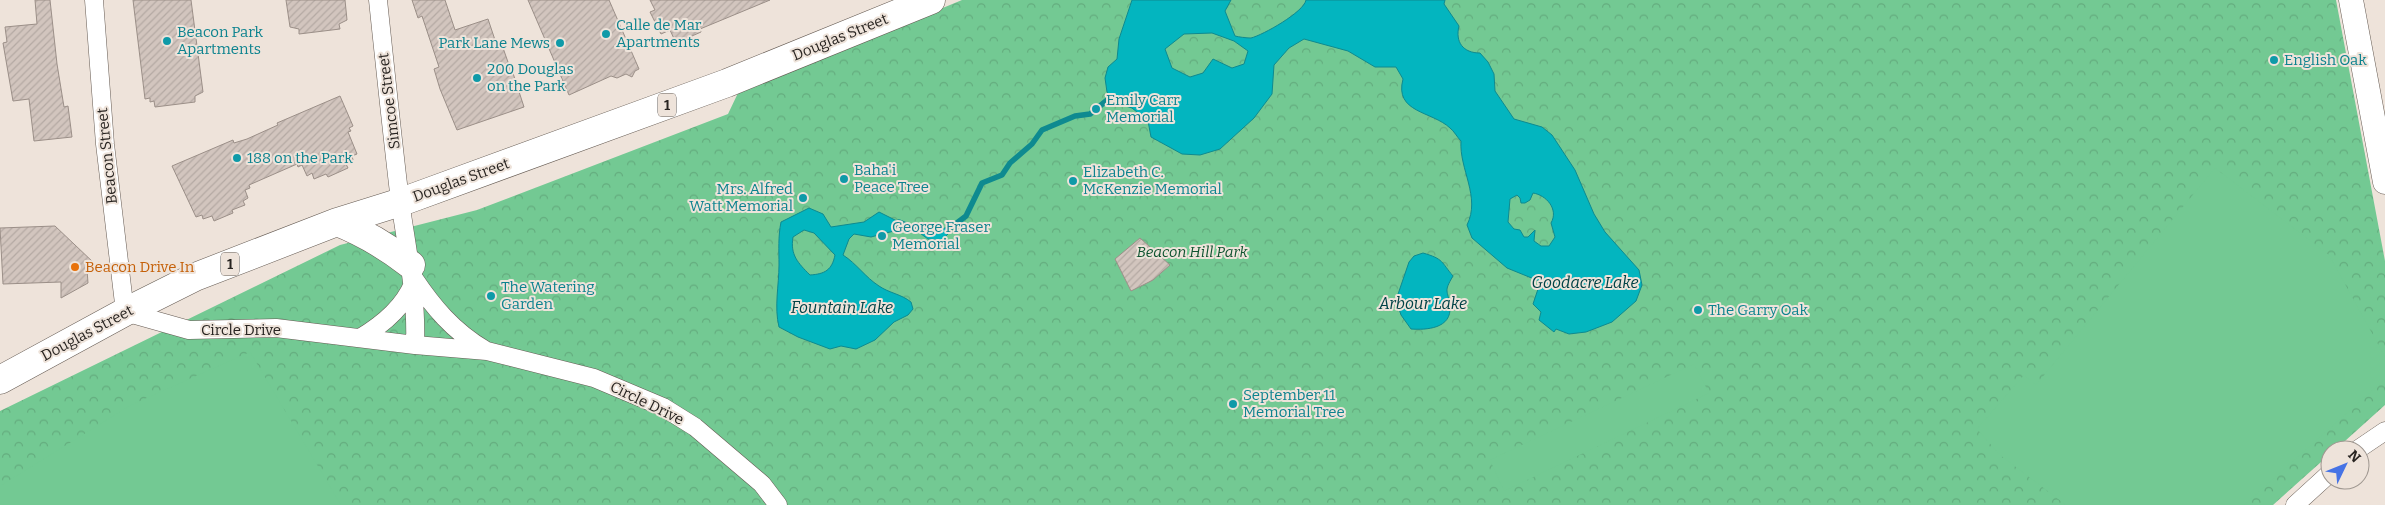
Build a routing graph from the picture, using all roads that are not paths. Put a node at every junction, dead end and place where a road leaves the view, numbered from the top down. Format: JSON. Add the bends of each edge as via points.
{"nodes":[{"id":1,"x":94,"y":0,"type":"edge"},
{"id":2,"x":378,"y":0,"type":"edge"},
{"id":3,"x":931,"y":0,"type":"edge"},
{"id":4,"x":2351,"y":0,"type":"edge"},
{"id":5,"x":2385,"y":182,"type":"edge"},
{"id":6,"x":400,"y":202,"type":"junction"},
{"id":7,"x":337,"y":222,"type":"junction"},
{"id":8,"x":412,"y":275,"type":"junction"},
{"id":9,"x":125,"y":312,"type":"junction"},
{"id":10,"x":360,"y":338,"type":"junction"},
{"id":11,"x":415,"y":345,"type":"junction"},
{"id":12,"x":487,"y":351,"type":"junction"},
{"id":13,"x":0,"y":380,"type":"edge"},
{"id":14,"x":2385,"y":431,"type":"edge"},
{"id":15,"x":2370,"y":441,"type":"edge"},
{"id":16,"x":2320,"y":483,"type":"edge"},
{"id":17,"x":778,"y":505,"type":"edge"},
{"id":18,"x":2295,"y":505,"type":"edge"}],
"edges":[{"from":1,"to":9,"type":"street","name":"Beacon Street","via":[[105,144]]},
{"from":2,"to":6,"type":"street","name":"Simcoe Street"},
{"from":3,"to":6,"type":"main road","name":"Douglas Street","number":"1","via":[[727,83]]},
{"from":4,"to":5,"type":"street"},
{"from":6,"to":7,"type":"main road","name":"Douglas Street","number":"1"},
{"from":6,"to":8,"type":"street","name":"Circle Drive"},
{"from":7,"to":8,"type":"main road","via":[[390,248]]},
{"from":7,"to":9,"type":"main road","name":"Douglas Street","number":"1","via":[[195,277]]},
{"from":8,"to":10,"type":"street","via":[[402,304],[376,329]]},
{"from":8,"to":11,"type":"street","name":"Circle Drive"},
{"from":8,"to":12,"type":"street","name":"Circle Drive","via":[[448,323]]},
{"from":9,"to":10,"type":"street","name":"Circle Drive","via":[[190,330],[276,328]]},
{"from":9,"to":13,"type":"main road","name":"Douglas Street","number":"1"},
{"from":10,"to":11,"type":"street","name":"Circle Drive"},
{"from":11,"to":12,"type":"street","name":"Circle Drive"},
{"from":12,"to":17,"type":"street","name":"Circle Drive","via":[[594,378],[663,408],[695,427],[730,455],[762,484]]},
{"from":14,"to":15,"type":"street"},
{"from":16,"to":18,"type":"street"}]}
